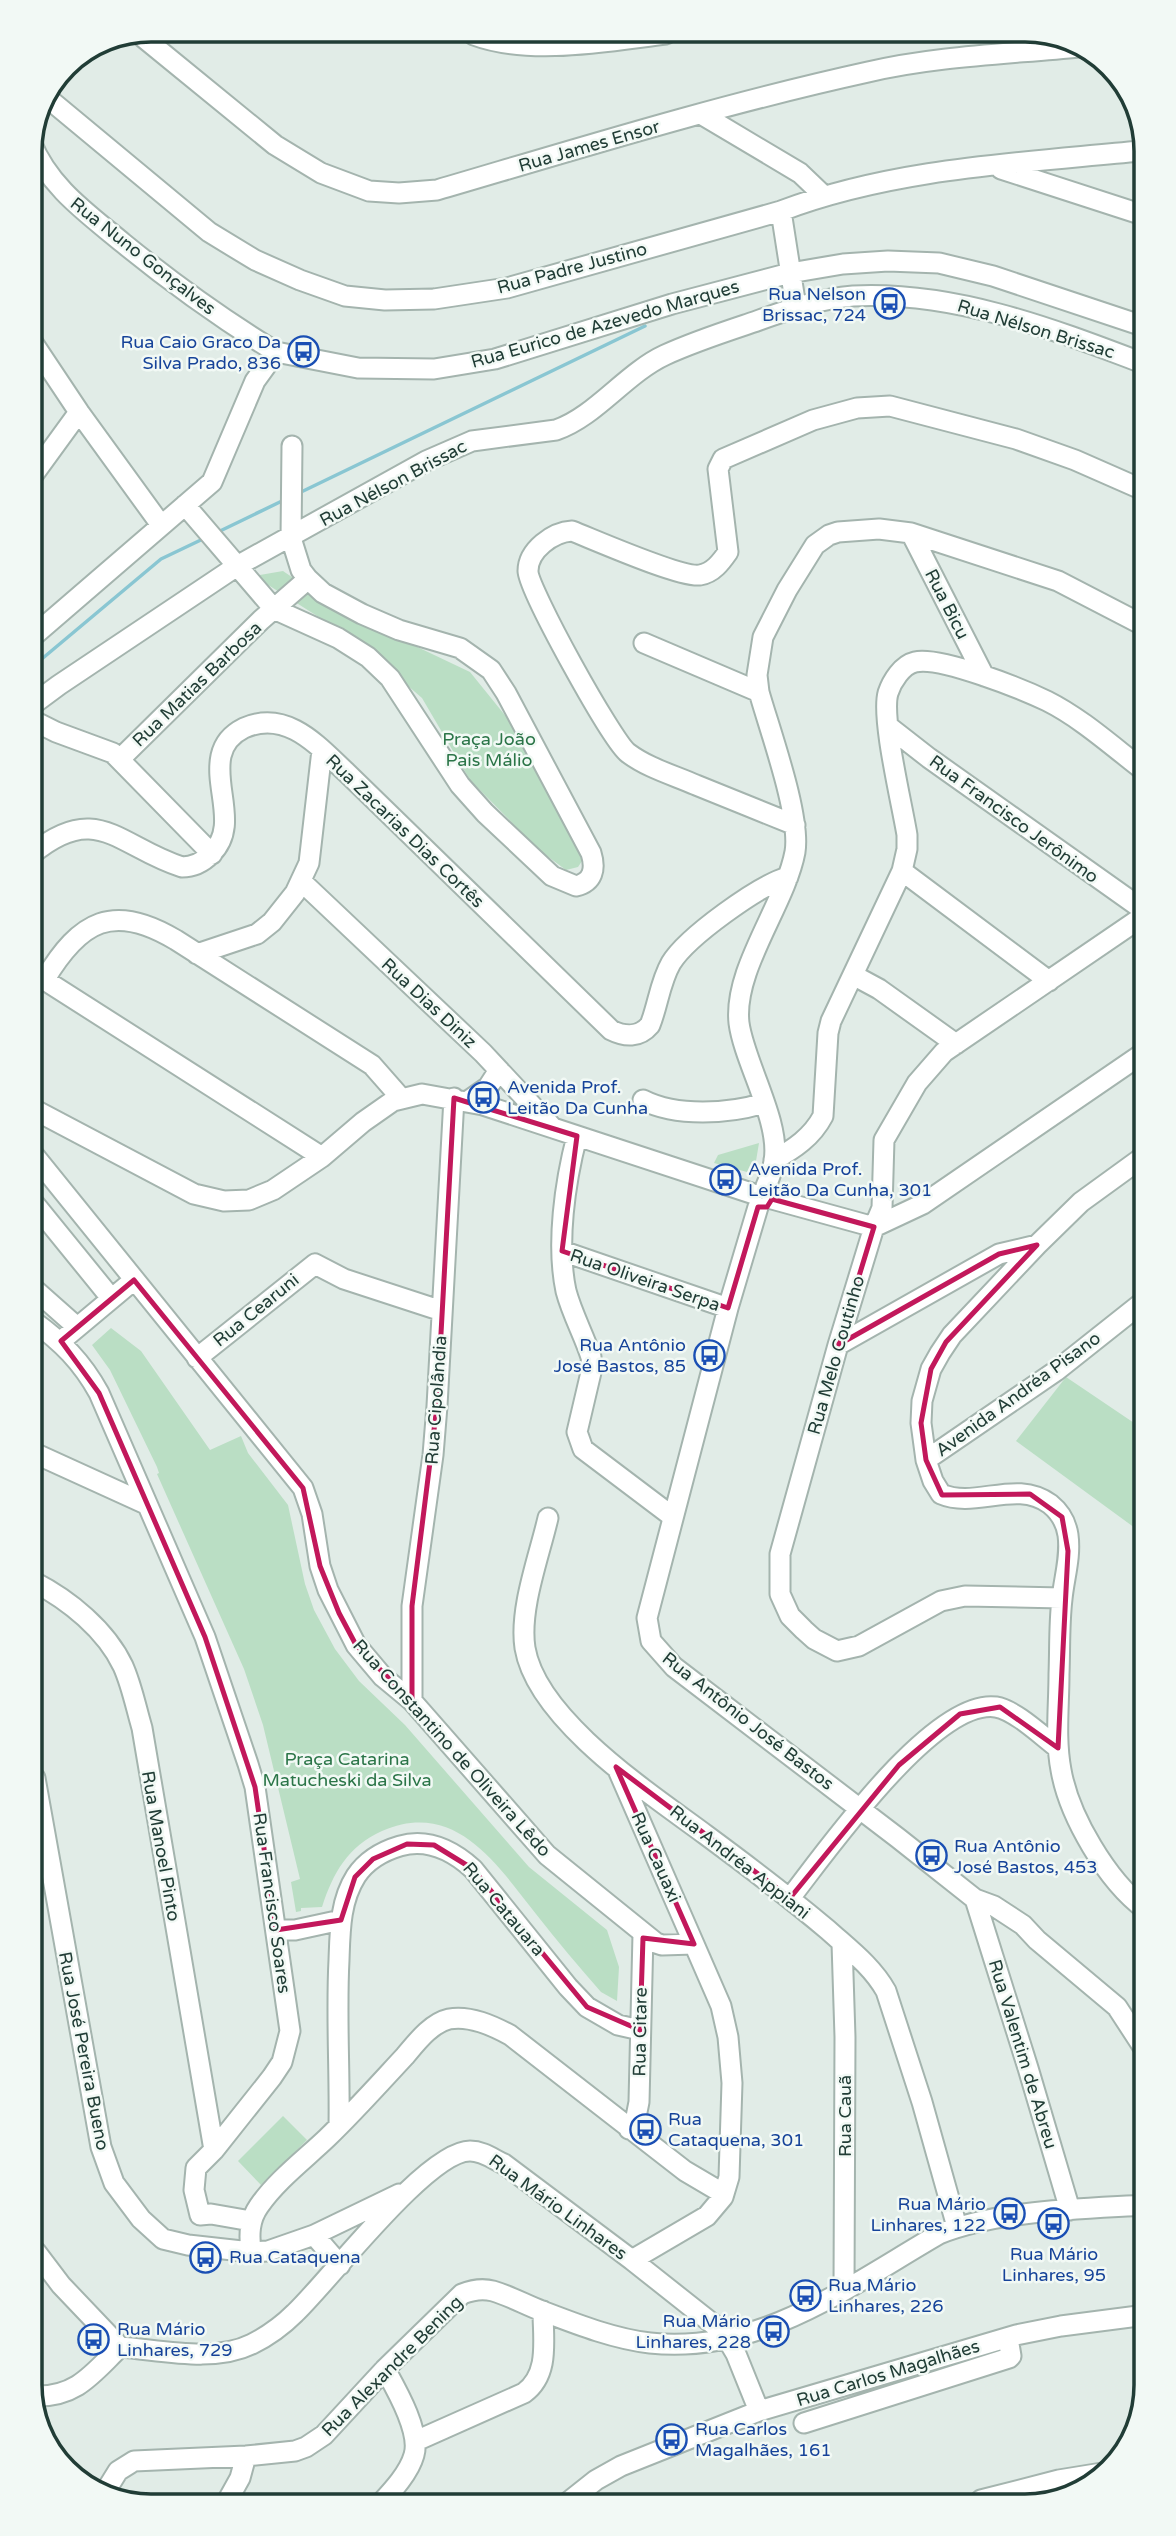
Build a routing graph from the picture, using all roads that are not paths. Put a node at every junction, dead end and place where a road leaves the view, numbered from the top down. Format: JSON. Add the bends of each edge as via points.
{"nodes":[{"id":1,"x":149,"y":42,"type":"edge"},
{"id":2,"x":495,"y":42,"type":"edge"},
{"id":3,"x":581,"y":42,"type":"edge"},
{"id":4,"x":1062,"y":49,"type":"edge"},
{"id":5,"x":53,"y":103,"type":"edge"},
{"id":6,"x":701,"y":114,"type":"junction"},
{"id":7,"x":1134,"y":152,"type":"edge"},
{"id":8,"x":1059,"y":159,"type":"junction"},
{"id":9,"x":994,"y":166,"type":"junction"},
{"id":10,"x":42,"y":168,"type":"edge"},
{"id":11,"x":1058,"y":187,"type":"junction"},
{"id":12,"x":823,"y":195,"type":"junction"},
{"id":13,"x":781,"y":211,"type":"junction"},
{"id":14,"x":1134,"y":212,"type":"edge"},
{"id":15,"x":790,"y":273,"type":"junction"},
{"id":16,"x":796,"y":307,"type":"junction"},
{"id":17,"x":1134,"y":323,"type":"edge"},
{"id":18,"x":276,"y":352,"type":"junction"},
{"id":19,"x":42,"y":358,"type":"edge"},
{"id":20,"x":1134,"y":360,"type":"edge"},
{"id":21,"x":79,"y":412,"type":"junction"},
{"id":22,"x":292,"y":446,"type":"dead end"},
{"id":23,"x":42,"y":463,"type":"edge"},
{"id":24,"x":1134,"y":486,"type":"edge"},
{"id":25,"x":185,"y":505,"type":"junction"},
{"id":26,"x":161,"y":525,"type":"junction"},
{"id":27,"x":911,"y":533,"type":"junction"},
{"id":28,"x":291,"y":538,"type":"junction"},
{"id":29,"x":237,"y":566,"type":"junction"},
{"id":30,"x":307,"y":579,"type":"junction"},
{"id":31,"x":274,"y":609,"type":"junction"},
{"id":32,"x":1134,"y":620,"type":"edge"},
{"id":33,"x":42,"y":628,"type":"edge"},
{"id":34,"x":644,"y":643,"type":"dead end"},
{"id":35,"x":984,"y":676,"type":"junction"},
{"id":36,"x":759,"y":692,"type":"junction"},
{"id":37,"x":42,"y":698,"type":"edge"},
{"id":38,"x":42,"y":725,"type":"edge"},
{"id":39,"x":888,"y":726,"type":"junction"},
{"id":40,"x":323,"y":750,"type":"junction"},
{"id":41,"x":120,"y":759,"type":"junction"},
{"id":42,"x":1134,"y":763,"type":"edge"},
{"id":43,"x":795,"y":825,"type":"junction"},
{"id":44,"x":42,"y":847,"type":"edge"},
{"id":45,"x":212,"y":854,"type":"junction"},
{"id":46,"x":902,"y":871,"type":"junction"},
{"id":47,"x":788,"y":877,"type":"junction"},
{"id":48,"x":301,"y":881,"type":"junction"},
{"id":49,"x":1134,"y":903,"type":"edge"},
{"id":50,"x":1134,"y":923,"type":"edge"},
{"id":51,"x":197,"y":954,"type":"junction"},
{"id":52,"x":42,"y":973,"type":"edge"},
{"id":53,"x":853,"y":975,"type":"junction"},
{"id":54,"x":42,"y":978,"type":"edge"},
{"id":55,"x":1049,"y":981,"type":"junction"},
{"id":56,"x":956,"y":1044,"type":"junction"},
{"id":57,"x":1134,"y":1060,"type":"edge"},
{"id":58,"x":499,"y":1070,"type":"junction"},
{"id":59,"x":401,"y":1098,"type":"junction"},
{"id":60,"x":461,"y":1099,"type":"junction"},
{"id":61,"x":643,"y":1100,"type":"dead end"},
{"id":62,"x":764,"y":1102,"type":"junction"},
{"id":63,"x":42,"y":1114,"type":"edge"},
{"id":64,"x":553,"y":1128,"type":"junction"},
{"id":65,"x":577,"y":1136,"type":"junction"},
{"id":66,"x":322,"y":1157,"type":"junction"},
{"id":67,"x":774,"y":1160,"type":"junction"},
{"id":68,"x":1134,"y":1164,"type":"edge"},
{"id":69,"x":42,"y":1165,"type":"edge"},
{"id":70,"x":762,"y":1196,"type":"junction"},
{"id":71,"x":42,"y":1213,"type":"edge"},
{"id":72,"x":874,"y":1227,"type":"junction"},
{"id":73,"x":1037,"y":1245,"type":"junction"},
{"id":74,"x":562,"y":1251,"type":"junction"},
{"id":75,"x":134,"y":1280,"type":"junction"},
{"id":76,"x":42,"y":1296,"type":"edge"},
{"id":77,"x":111,"y":1298,"type":"junction"},
{"id":78,"x":728,"y":1308,"type":"junction"},
{"id":79,"x":1134,"y":1309,"type":"edge"},
{"id":80,"x":442,"y":1311,"type":"junction"},
{"id":81,"x":42,"y":1327,"type":"edge"},
{"id":82,"x":77,"y":1327,"type":"junction"},
{"id":83,"x":61,"y":1341,"type":"junction"},
{"id":84,"x":838,"y":1345,"type":"junction"},
{"id":85,"x":197,"y":1358,"type":"junction"},
{"id":86,"x":42,"y":1457,"type":"edge"},
{"id":87,"x":926,"y":1460,"type":"junction"},
{"id":88,"x":146,"y":1504,"type":"junction"},
{"id":89,"x":673,"y":1517,"type":"junction"},
{"id":90,"x":548,"y":1518,"type":"dead end"},
{"id":91,"x":42,"y":1586,"type":"edge"},
{"id":92,"x":1062,"y":1598,"type":"junction"},
{"id":93,"x":412,"y":1701,"type":"junction"},
{"id":94,"x":1058,"y":1748,"type":"junction"},
{"id":95,"x":617,"y":1769,"type":"junction"},
{"id":96,"x":861,"y":1809,"type":"junction"},
{"id":97,"x":42,"y":1822,"type":"edge"},
{"id":98,"x":790,"y":1898,"type":"junction"},
{"id":99,"x":1134,"y":1898,"type":"edge"},
{"id":100,"x":975,"y":1899,"type":"junction"},
{"id":101,"x":341,"y":1920,"type":"junction"},
{"id":102,"x":276,"y":1930,"type":"junction"},
{"id":103,"x":643,"y":1934,"type":"junction"},
{"id":104,"x":987,"y":1934,"type":"junction"},
{"id":105,"x":1037,"y":1940,"type":"junction"},
{"id":106,"x":842,"y":1943,"type":"junction"},
{"id":107,"x":695,"y":1944,"type":"junction"},
{"id":108,"x":640,"y":2030,"type":"junction"},
{"id":109,"x":1134,"y":2033,"type":"edge"},
{"id":110,"x":339,"y":2126,"type":"junction"},
{"id":111,"x":629,"y":2129,"type":"junction"},
{"id":112,"x":214,"y":2150,"type":"junction"},
{"id":113,"x":408,"y":2190,"type":"junction"},
{"id":114,"x":724,"y":2194,"type":"junction"},
{"id":115,"x":1134,"y":2206,"type":"edge"},
{"id":116,"x":1070,"y":2210,"type":"junction"},
{"id":117,"x":200,"y":2215,"type":"junction"},
{"id":118,"x":251,"y":2221,"type":"junction"},
{"id":119,"x":957,"y":2227,"type":"junction"},
{"id":120,"x":314,"y":2235,"type":"junction"},
{"id":121,"x":188,"y":2245,"type":"junction"},
{"id":122,"x":251,"y":2252,"type":"junction"},
{"id":123,"x":42,"y":2260,"type":"edge"},
{"id":124,"x":632,"y":2260,"type":"junction"},
{"id":125,"x":340,"y":2264,"type":"junction"},
{"id":126,"x":844,"y":2289,"type":"junction"},
{"id":127,"x":543,"y":2311,"type":"junction"},
{"id":128,"x":1134,"y":2317,"type":"edge"},
{"id":129,"x":1008,"y":2337,"type":"junction"},
{"id":130,"x":729,"y":2339,"type":"junction"},
{"id":131,"x":120,"y":2347,"type":"junction"},
{"id":132,"x":385,"y":2369,"type":"junction"},
{"id":133,"x":43,"y":2396,"type":"edge"},
{"id":134,"x":760,"y":2411,"type":"junction"},
{"id":135,"x":804,"y":2423,"type":"dead end"},
{"id":136,"x":416,"y":2441,"type":"junction"},
{"id":137,"x":246,"y":2456,"type":"junction"},
{"id":138,"x":1083,"y":2476,"type":"edge"},
{"id":139,"x":109,"y":2486,"type":"edge"},
{"id":140,"x":231,"y":2494,"type":"edge"},
{"id":141,"x":388,"y":2494,"type":"edge"},
{"id":142,"x":578,"y":2494,"type":"edge"},
{"id":143,"x":1004,"y":2494,"type":"edge"}],
"edges":[{"from":1,"to":6,"type":"street","name":"Rua James Ensor","via":[[275,145],[321,173],[369,191],[437,190]]},
{"from":2,"to":3,"type":"street","via":[[528,47]]},
{"from":4,"to":6,"type":"street","name":"Rua James Ensor","via":[[869,71]]},
{"from":5,"to":13,"type":"street","name":"Rua Padre Justino","via":[[209,232],[255,260],[345,296],[434,299],[507,288]]},
{"from":6,"to":12,"type":"street","via":[[800,173]]},
{"from":7,"to":8,"type":"street"},
{"from":8,"to":9,"type":"street"},
{"from":8,"to":11,"type":"street"},
{"from":9,"to":11,"type":"street","name":"Rua Padre Justino"},
{"from":9,"to":12,"type":"street","name":"Rua Padre Justino","via":[[933,172]]},
{"from":10,"to":18,"type":"street","name":"Rua Nuno Gonçalves","via":[[71,200],[178,288]]},
{"from":11,"to":14,"type":"street","name":"Rua Padre Justino"},
{"from":12,"to":13,"type":"street","name":"Rua Padre Justino"},
{"from":13,"to":15,"type":"street"},
{"from":15,"to":16,"type":"street"},
{"from":15,"to":17,"type":"street","name":"Rua Eurico de Azevedo Marques","via":[[843,264],[939,263]]},
{"from":15,"to":18,"type":"street","name":"Rua Eurico de Azevedo Marques","via":[[495,359],[435,369],[358,368]]},
{"from":16,"to":20,"type":"street","name":"Rua Nélson Brissac","via":[[850,296],[939,300],[973,306]]},
{"from":16,"to":28,"type":"street","name":"Rua Nélson Brissac","via":[[659,358],[569,426],[484,439],[451,449]]},
{"from":18,"to":25,"type":"street","via":[[255,381],[216,477]]},
{"from":19,"to":21,"type":"street"},
{"from":21,"to":23,"type":"street"},
{"from":21,"to":26,"type":"street"},
{"from":22,"to":28,"type":"street"},
{"from":24,"to":43,"type":"street","via":[[1016,439],[890,406],[872,406],[813,420],[723,458],[718,469],[727,552],[705,574],[696,576],[655,563],[572,531],[558,533],[542,545],[529,565],[529,580],[621,746],[652,767]]},
{"from":25,"to":26,"type":"street"},
{"from":25,"to":29,"type":"street"},
{"from":26,"to":33,"type":"street"},
{"from":27,"to":32,"type":"street","via":[[1058,581]]},
{"from":27,"to":35,"type":"street","name":"Rua Bicu"},
{"from":27,"to":36,"type":"street","via":[[879,529],[838,532],[815,545],[763,637]]},
{"from":28,"to":29,"type":"street","name":"Rua Nélson Brissac"},
{"from":28,"to":30,"type":"street"},
{"from":29,"to":31,"type":"street"},
{"from":29,"to":37,"type":"street","name":"Rua Nélson Brissac"},
{"from":30,"to":31,"type":"street","name":"Rua Matias Barbosa"},
{"from":30,"to":31,"type":"street","via":[[362,614],[460,648],[491,670],[591,853],[590,880],[576,886],[552,876],[485,813],[452,774],[381,668],[338,638]]},
{"from":31,"to":41,"type":"street","name":"Rua Matias Barbosa"},
{"from":34,"to":36,"type":"street"},
{"from":35,"to":39,"type":"street","via":[[933,662],[913,662],[903,668],[888,692]]},
{"from":35,"to":42,"type":"street","via":[[1048,701]]},
{"from":36,"to":43,"type":"street"},
{"from":38,"to":41,"type":"street"},
{"from":39,"to":46,"type":"street","via":[[907,835]]},
{"from":39,"to":49,"type":"street","name":"Rua Francisco Jerônimo"},
{"from":40,"to":45,"type":"street","name":"Rua Zacarias Dias Cortês","via":[[284,724],[258,724],[232,735],[220,759],[224,833]]},
{"from":40,"to":47,"type":"street","name":"Rua Zacarias Dias Cortês","via":[[611,1030],[622,1035],[635,1035],[650,1025],[667,971],[686,944],[768,884]]},
{"from":40,"to":48,"type":"street","via":[[309,863]]},
{"from":41,"to":45,"type":"street"},
{"from":43,"to":47,"type":"street","via":[[795,852]]},
{"from":44,"to":45,"type":"street","via":[[58,835],[88,828],[182,867]]},
{"from":46,"to":53,"type":"street"},
{"from":46,"to":55,"type":"street"},
{"from":47,"to":62,"type":"street","via":[[739,1003],[742,1036]]},
{"from":48,"to":51,"type":"street","via":[[272,922],[257,934]]},
{"from":48,"to":58,"type":"street","name":"Rua Dias Diniz"},
{"from":50,"to":55,"type":"street","name":"Rua Melo Coutinho"},
{"from":51,"to":52,"type":"street","via":[[146,925],[113,919],[81,932]]},
{"from":51,"to":59,"type":"street","via":[[372,1065]]},
{"from":53,"to":56,"type":"street"},
{"from":53,"to":67,"type":"street","via":[[828,1033],[823,1116],[806,1139]]},
{"from":54,"to":66,"type":"street"},
{"from":55,"to":56,"type":"street","name":"Rua Melo Coutinho"},
{"from":56,"to":72,"type":"street","name":"Rua Melo Coutinho","via":[[917,1083],[884,1140],[884,1197]]},
{"from":57,"to":72,"type":"street","via":[[923,1204]]},
{"from":58,"to":60,"type":"street","via":[[488,1087]]},
{"from":58,"to":64,"type":"street","name":"Rua Dias Diniz"},
{"from":59,"to":60,"type":"street","via":[[422,1094]]},
{"from":59,"to":66,"type":"street","via":[[363,1122]]},
{"from":60,"to":64,"type":"street"},
{"from":60,"to":80,"type":"street","name":"Rua Cipolândia"},
{"from":61,"to":62,"type":"street","via":[[701,1112],[743,1109]]},
{"from":62,"to":67,"type":"street"},
{"from":63,"to":66,"type":"street","via":[[194,1194],[224,1201],[261,1196]]},
{"from":64,"to":65,"type":"street"},
{"from":65,"to":70,"type":"street"},
{"from":65,"to":74,"type":"street"},
{"from":67,"to":70,"type":"street","name":"Rua Antônio José Bastos"},
{"from":68,"to":73,"type":"street","via":[[1081,1202]]},
{"from":69,"to":75,"type":"street","name":"Rua Constantino de Oliveira Lêdo"},
{"from":70,"to":72,"type":"street"},
{"from":70,"to":78,"type":"street","name":"Rua Antônio José Bastos"},
{"from":71,"to":77,"type":"street"},
{"from":72,"to":84,"type":"street","name":"Rua Melo Coutinho"},
{"from":73,"to":84,"type":"street","via":[[999,1254]]},
{"from":73,"to":87,"type":"street","via":[[940,1353],[921,1412]]},
{"from":74,"to":78,"type":"street","name":"Rua Oliveira Serpa"},
{"from":74,"to":89,"type":"street","via":[[566,1291],[592,1357],[579,1440],[601,1464]]},
{"from":75,"to":77,"type":"street"},
{"from":75,"to":85,"type":"street","name":"Rua Constantino de Oliveira Lêdo"},
{"from":76,"to":82,"type":"street"},
{"from":77,"to":82,"type":"street"},
{"from":78,"to":89,"type":"street","name":"Rua Antônio José Bastos"},
{"from":79,"to":87,"type":"street","name":"Avenida Andréa Pisano","via":[[1056,1371]]},
{"from":80,"to":85,"type":"street","name":"Rua Cearuni","via":[[344,1279],[315,1264]]},
{"from":80,"to":93,"type":"street","name":"Rua Cipolândia","via":[[433,1455],[412,1606]]},
{"from":81,"to":83,"type":"street","name":"Rua Francisco Soares"},
{"from":82,"to":83,"type":"street"},
{"from":83,"to":88,"type":"street","name":"Rua Francisco Soares","via":[[99,1393]]},
{"from":84,"to":92,"type":"street","name":"Rua Melo Coutinho","via":[[780,1554],[780,1594],[790,1616],[814,1639],[845,1651],[953,1597]]},
{"from":85,"to":93,"type":"street","name":"Rua Constantino de Oliveira Lêdo","via":[[303,1488],[320,1566],[339,1613],[356,1645],[383,1677]]},
{"from":86,"to":88,"type":"street"},
{"from":87,"to":92,"type":"street","via":[[937,1490],[944,1495],[958,1498],[1019,1492],[1042,1499],[1057,1511],[1068,1539]]},
{"from":88,"to":102,"type":"street","name":"Rua Francisco Soares","via":[[205,1637],[248,1764]]},
{"from":89,"to":96,"type":"street","name":"Rua Antônio José Bastos","via":[[647,1618],[657,1649],[674,1667]]},
{"from":90,"to":95,"type":"street","name":"Rua Andréa Appiani","via":[[527,1608],[528,1660],[550,1702]]},
{"from":91,"to":112,"type":"street","name":"Rua Manoel Pinto","via":[[91,1623],[112,1647],[131,1689],[142,1728]]},
{"from":92,"to":94,"type":"street"},
{"from":93,"to":103,"type":"street","name":"Rua Constantino de Oliveira Lêdo","via":[[533,1841]]},
{"from":94,"to":96,"type":"street","via":[[1008,1710],[990,1706],[970,1710],[911,1752]]},
{"from":94,"to":99,"type":"street","via":[[1063,1782],[1082,1825],[1114,1879]]},
{"from":95,"to":98,"type":"street","name":"Rua Andréa Appiani"},
{"from":95,"to":107,"type":"street","name":"Rua Cauaxi"},
{"from":96,"to":98,"type":"street"},
{"from":96,"to":100,"type":"street","name":"Rua Antônio José Bastos"},
{"from":97,"to":121,"type":"street","name":"Rua José Pereira Bueno","via":[[101,2147],[114,2183],[141,2219],[163,2239]]},
{"from":98,"to":106,"type":"street","name":"Rua Andréa Appiani"},
{"from":100,"to":104,"type":"street","name":"Rua Valentim de Abreu"},
{"from":100,"to":105,"type":"street","name":"Rua Antônio José Bastos","via":[[1023,1924]]},
{"from":101,"to":102,"type":"street"},
{"from":101,"to":108,"type":"street","name":"Rua Catauara","via":[[355,1877],[381,1854],[415,1843],[449,1850],[473,1869],[587,2007],[618,2025]]},
{"from":101,"to":110,"type":"street","name":"Rua Catauara"},
{"from":102,"to":112,"type":"street","name":"Rua Francisco Soares","via":[[290,2031],[287,2049],[272,2077]]},
{"from":103,"to":107,"type":"street","name":"Rua Constantino de Oliveira Lêdo","via":[[662,1945]]},
{"from":103,"to":108,"type":"street","name":"Rua Citare"},
{"from":104,"to":105,"type":"street","name":"Rua Antônio José Bastos","via":[[1010,1928]]},
{"from":104,"to":116,"type":"street","name":"Rua Valentim de Abreu"},
{"from":105,"to":109,"type":"street","name":"Rua Antônio José Bastos","via":[[1117,2007]]},
{"from":106,"to":119,"type":"street","name":"Rua Andréa Appiani","via":[[887,1991]]},
{"from":106,"to":126,"type":"street","name":"Rua Cauã"},
{"from":107,"to":114,"type":"street","via":[[721,2006],[731,2061],[730,2164]]},
{"from":108,"to":111,"type":"street","name":"Rua Citare","via":[[638,2109]]},
{"from":110,"to":111,"type":"street","via":[[434,2027],[450,2019],[464,2019],[510,2035]]},
{"from":110,"to":118,"type":"street","via":[[271,2192]]},
{"from":111,"to":114,"type":"street"},
{"from":112,"to":117,"type":"street","name":"Rua Francisco Soares","via":[[197,2168],[194,2190]]},
{"from":113,"to":120,"type":"street"},
{"from":113,"to":124,"type":"street","name":"Rua Mário Linhares","via":[[446,2159],[468,2151],[484,2154],[504,2164]]},
{"from":113,"to":125,"type":"street","name":"Rua Mário Linhares"},
{"from":114,"to":124,"type":"street","via":[[707,2217]]},
{"from":115,"to":116,"type":"street"},
{"from":116,"to":119,"type":"street"},
{"from":117,"to":118,"type":"street"},
{"from":117,"to":121,"type":"street"},
{"from":118,"to":122,"type":"street"},
{"from":119,"to":126,"type":"street"},
{"from":120,"to":122,"type":"street"},
{"from":120,"to":125,"type":"street"},
{"from":121,"to":122,"type":"street","name":"Rua José Pereira Bueno"},
{"from":123,"to":131,"type":"street"},
{"from":124,"to":130,"type":"street","name":"Rua Mário Linhares"},
{"from":125,"to":131,"type":"street","name":"Rua Mário Linhares","via":[[274,2332],[231,2353]]},
{"from":126,"to":130,"type":"street","via":[[810,2310]]},
{"from":127,"to":130,"type":"street","name":"Rua Alexandre Bening","via":[[649,2343]]},
{"from":127,"to":132,"type":"street","name":"Rua Alexandre Bening","via":[[492,2290],[462,2294]]},
{"from":127,"to":136,"type":"street","via":[[543,2362],[532,2387]]},
{"from":128,"to":129,"type":"street","name":"Rua Carlos Magalhães"},
{"from":129,"to":134,"type":"street","name":"Rua Carlos Magalhães"},
{"from":129,"to":135,"type":"street","via":[[1009,2358]]},
{"from":130,"to":134,"type":"street"},
{"from":131,"to":133,"type":"street","via":[[74,2389]]},
{"from":132,"to":136,"type":"street"},
{"from":132,"to":137,"type":"street","name":"Rua Alexandre Bening","via":[[316,2441],[295,2451]]},
{"from":134,"to":142,"type":"street","name":"Rua Carlos Magalhães","via":[[621,2466]]},
{"from":136,"to":141,"type":"street","via":[[411,2464]]},
{"from":137,"to":139,"type":"street","name":"Rua Alexandre Bening","via":[[134,2461],[118,2471]]},
{"from":137,"to":140,"type":"street"},
{"from":138,"to":143,"type":"street"}]}
